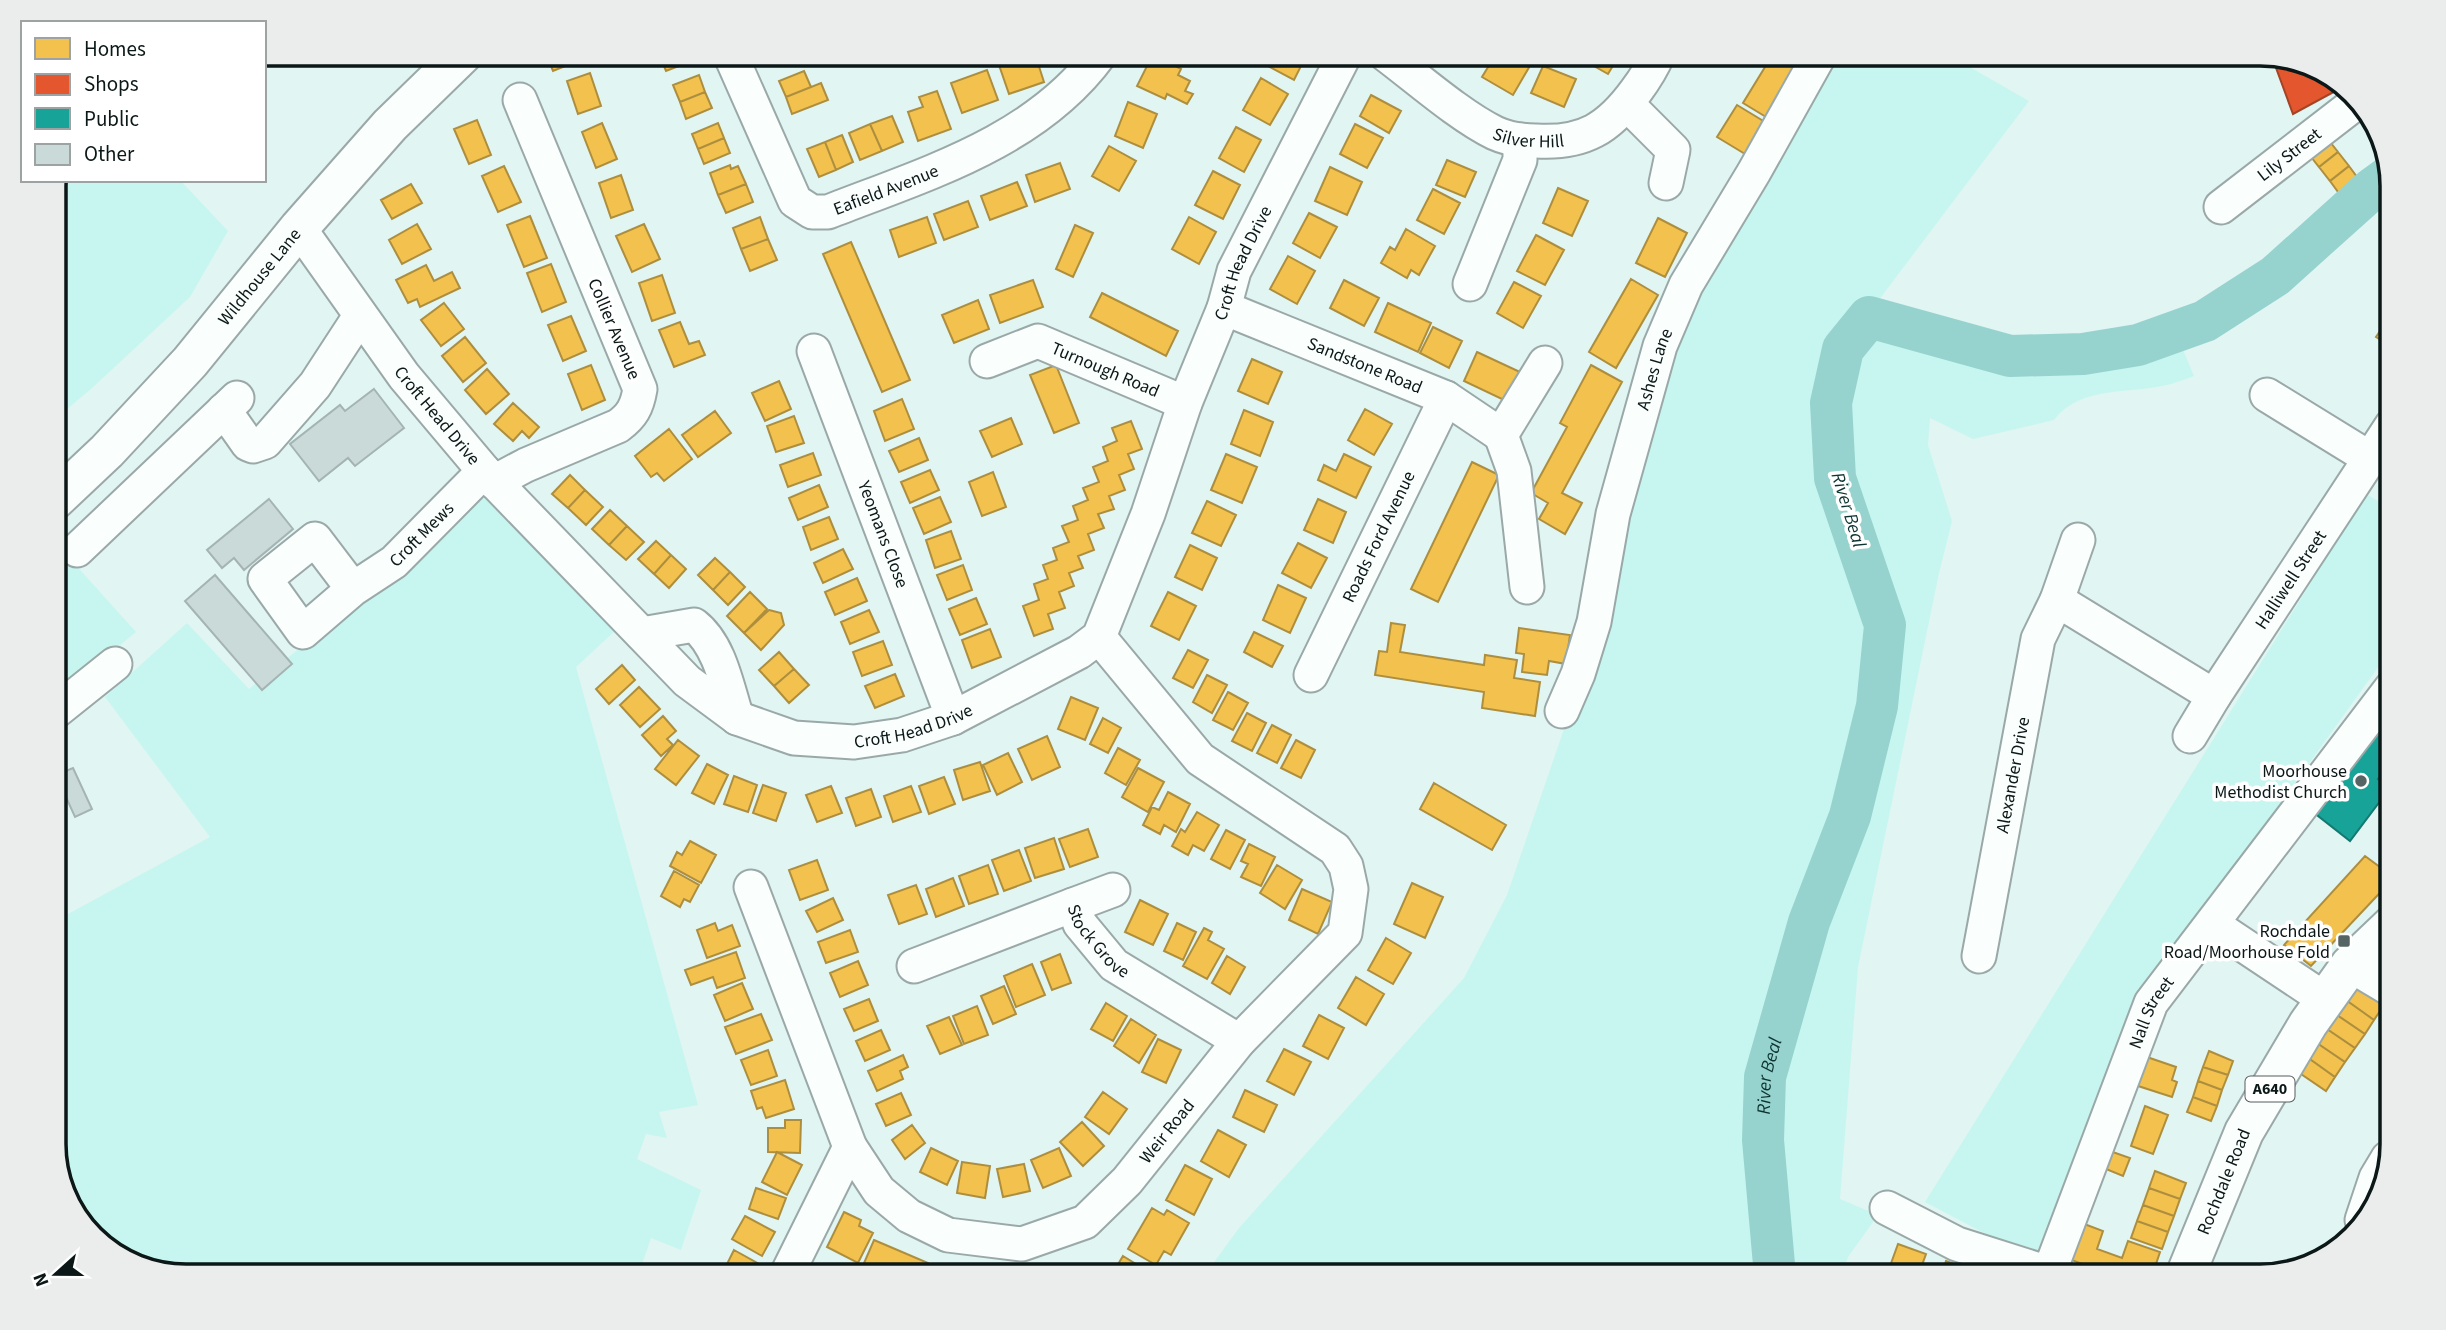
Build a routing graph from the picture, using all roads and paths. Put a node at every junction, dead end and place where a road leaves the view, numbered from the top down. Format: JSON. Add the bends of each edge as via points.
{"nodes":[{"id":1,"x":451,"y":66,"type":"edge"},
{"id":2,"x":735,"y":66,"type":"edge"},
{"id":3,"x":1091,"y":66,"type":"edge"},
{"id":4,"x":1339,"y":66,"type":"edge"},
{"id":5,"x":1401,"y":66,"type":"edge"},
{"id":6,"x":1653,"y":66,"type":"edge"},
{"id":7,"x":1813,"y":66,"type":"edge"},
{"id":8,"x":520,"y":100,"type":"dead end"},
{"id":9,"x":1627,"y":104,"type":"junction"},
{"id":10,"x":2350,"y":107,"type":"edge"},
{"id":11,"x":1520,"y":140,"type":"junction"},
{"id":12,"x":1666,"y":183,"type":"dead end"},
{"id":13,"x":2221,"y":207,"type":"dead end"},
{"id":14,"x":299,"y":228,"type":"junction"},
{"id":15,"x":1469,"y":284,"type":"dead end"},
{"id":16,"x":1224,"y":308,"type":"junction"},
{"id":17,"x":360,"y":316,"type":"junction"},
{"id":18,"x":814,"y":351,"type":"dead end"},
{"id":19,"x":987,"y":361,"type":"dead end"},
{"id":20,"x":1545,"y":363,"type":"dead end"},
{"id":21,"x":2267,"y":395,"type":"dead end"},
{"id":22,"x":1446,"y":398,"type":"junction"},
{"id":23,"x":1185,"y":403,"type":"junction"},
{"id":24,"x":1501,"y":435,"type":"junction"},
{"id":25,"x":2379,"y":446,"type":"edge"},
{"id":26,"x":2371,"y":459,"type":"junction"},
{"id":27,"x":489,"y":476,"type":"junction"},
{"id":28,"x":67,"y":489,"type":"edge"},
{"id":29,"x":2078,"y":540,"type":"dead end"},
{"id":30,"x":77,"y":550,"type":"dead end"},
{"id":31,"x":1527,"y":587,"type":"dead end"},
{"id":32,"x":353,"y":589,"type":"dead end"},
{"id":33,"x":2057,"y":600,"type":"junction"},
{"id":34,"x":642,"y":634,"type":"junction"},
{"id":35,"x":1099,"y":637,"type":"junction"},
{"id":36,"x":115,"y":664,"type":"dead end"},
{"id":37,"x":1311,"y":675,"type":"dead end"},
{"id":38,"x":2214,"y":696,"type":"junction"},
{"id":39,"x":67,"y":702,"type":"edge"},
{"id":40,"x":2380,"y":703,"type":"edge"},
{"id":41,"x":1562,"y":711,"type":"dead end"},
{"id":42,"x":737,"y":718,"type":"junction"},
{"id":43,"x":953,"y":718,"type":"junction"},
{"id":44,"x":2190,"y":736,"type":"dead end"},
{"id":45,"x":751,"y":887,"type":"dead end"},
{"id":46,"x":1113,"y":890,"type":"dead end"},
{"id":47,"x":1073,"y":905,"type":"junction"},
{"id":48,"x":2211,"y":924,"type":"junction"},
{"id":49,"x":2380,"y":937,"type":"edge"},
{"id":50,"x":1979,"y":956,"type":"dead end"},
{"id":51,"x":2350,"y":965,"type":"junction"},
{"id":52,"x":914,"y":966,"type":"dead end"},
{"id":53,"x":2380,"y":983,"type":"edge"},
{"id":54,"x":2326,"y":1000,"type":"junction"},
{"id":55,"x":1239,"y":1041,"type":"junction"},
{"id":56,"x":850,"y":1147,"type":"junction"},
{"id":57,"x":1887,"y":1208,"type":"dead end"},
{"id":58,"x":792,"y":1264,"type":"edge"},
{"id":59,"x":2021,"y":1264,"type":"edge"},
{"id":60,"x":2057,"y":1264,"type":"edge"},
{"id":61,"x":2190,"y":1264,"type":"edge"}],
"edges":[{"from":1,"to":14,"type":"main road","name":"Wildhouse Lane","via":[[390,125]]},
{"from":2,"to":3,"type":"street","name":"Eafield Avenue","via":[[795,201],[812,212],[828,212],[967,157],[1051,106]]},
{"from":4,"to":16,"type":"street","name":"Croft Head Drive","via":[[1234,271]]},
{"from":5,"to":11,"type":"street","name":"Silver Hill","via":[[1479,124]]},
{"from":6,"to":9,"type":"street","name":"Silver Hill"},
{"from":7,"to":41,"type":"street","name":"Ashes Lane","via":[[1686,285],[1660,346],[1613,514],[1594,622],[1567,672]]},
{"from":8,"to":27,"type":"street","name":"Collier Avenue","via":[[639,389],[631,417],[618,426]]},
{"from":9,"to":11,"type":"street","name":"Silver Hill","via":[[1585,136],[1552,142]]},
{"from":9,"to":12,"type":"street","via":[[1672,150]]},
{"from":10,"to":13,"type":"street","name":"Lily Street"},
{"from":11,"to":15,"type":"street","via":[[1520,160]]},
{"from":14,"to":17,"type":"street","name":"Croft Head Drive"},
{"from":14,"to":28,"type":"main road","name":"Wildhouse Lane","via":[[190,362]]},
{"from":16,"to":22,"type":"street","name":"Sandstone Road"},
{"from":16,"to":23,"type":"street","name":"Croft Head Drive"},
{"from":17,"to":27,"type":"street","name":"Croft Head Drive"},
{"from":17,"to":30,"type":"street","via":[[315,385],[265,442],[248,444],[230,404]]},
{"from":18,"to":43,"type":"street","name":"Yeomans Close"},
{"from":19,"to":23,"type":"street","name":"Turnough Road","via":[[1038,341]]},
{"from":20,"to":24,"type":"street"},
{"from":21,"to":26,"type":"street"},
{"from":22,"to":24,"type":"street","name":"Sandstone Road"},
{"from":22,"to":37,"type":"street","name":"Roads Ford Avenue"},
{"from":23,"to":35,"type":"street","name":"Croft Head Drive"},
{"from":24,"to":31,"type":"street","via":[[1514,471]]},
{"from":25,"to":26,"type":"street","name":"Halliwell Street"},
{"from":26,"to":38,"type":"street","name":"Halliwell Street"},
{"from":27,"to":32,"type":"street","name":"Croft Mews","via":[[394,562]]},
{"from":27,"to":34,"type":"street","name":"Croft Head Drive"},
{"from":29,"to":33,"type":"street","name":"Alexander Drive"},
{"from":33,"to":38,"type":"street"},
{"from":33,"to":50,"type":"street","name":"Alexander Drive","via":[[2039,639]]},
{"from":34,"to":42,"type":"street","name":"Croft Head Drive","via":[[687,681]]},
{"from":34,"to":42,"type":"street","via":[[694,625],[705,634]]},
{"from":35,"to":43,"type":"street","name":"Croft Head Drive"},
{"from":35,"to":55,"type":"street","name":"Weir Road","via":[[1200,759],[1335,849],[1346,866],[1351,889],[1345,933]]},
{"from":36,"to":39,"type":"street"},
{"from":38,"to":44,"type":"street","name":"Halliwell Street"},
{"from":40,"to":48,"type":"street","name":"Nall Street"},
{"from":42,"to":43,"type":"street","name":"Croft Head Drive","via":[[794,738],[854,742],[902,735]]},
{"from":45,"to":56,"type":"street","name":"Weir Road"},
{"from":46,"to":47,"type":"street"},
{"from":47,"to":52,"type":"street","name":"Stock Grove"},
{"from":47,"to":55,"type":"street","name":"Stock Grove","via":[[1080,924],[1114,965]]},
{"from":48,"to":54,"type":"street"},
{"from":48,"to":60,"type":"street","name":"Nall Street","via":[[2151,1003]]},
{"from":49,"to":51,"type":"main road","name":"Rochdale Road","number":"A640"},
{"from":51,"to":53,"type":"street"},
{"from":51,"to":54,"type":"main road","name":"Rochdale Road","number":"A640"},
{"from":54,"to":61,"type":"main road","name":"Rochdale Road","number":"A640","via":[[2244,1132]]},
{"from":55,"to":56,"type":"street","name":"Weir Road","via":[[1127,1181],[1085,1222],[1022,1244],[948,1235],[909,1216],[879,1191]]},
{"from":56,"to":58,"type":"street"},
{"from":57,"to":59,"type":"street","via":[[1957,1244]]}]}
